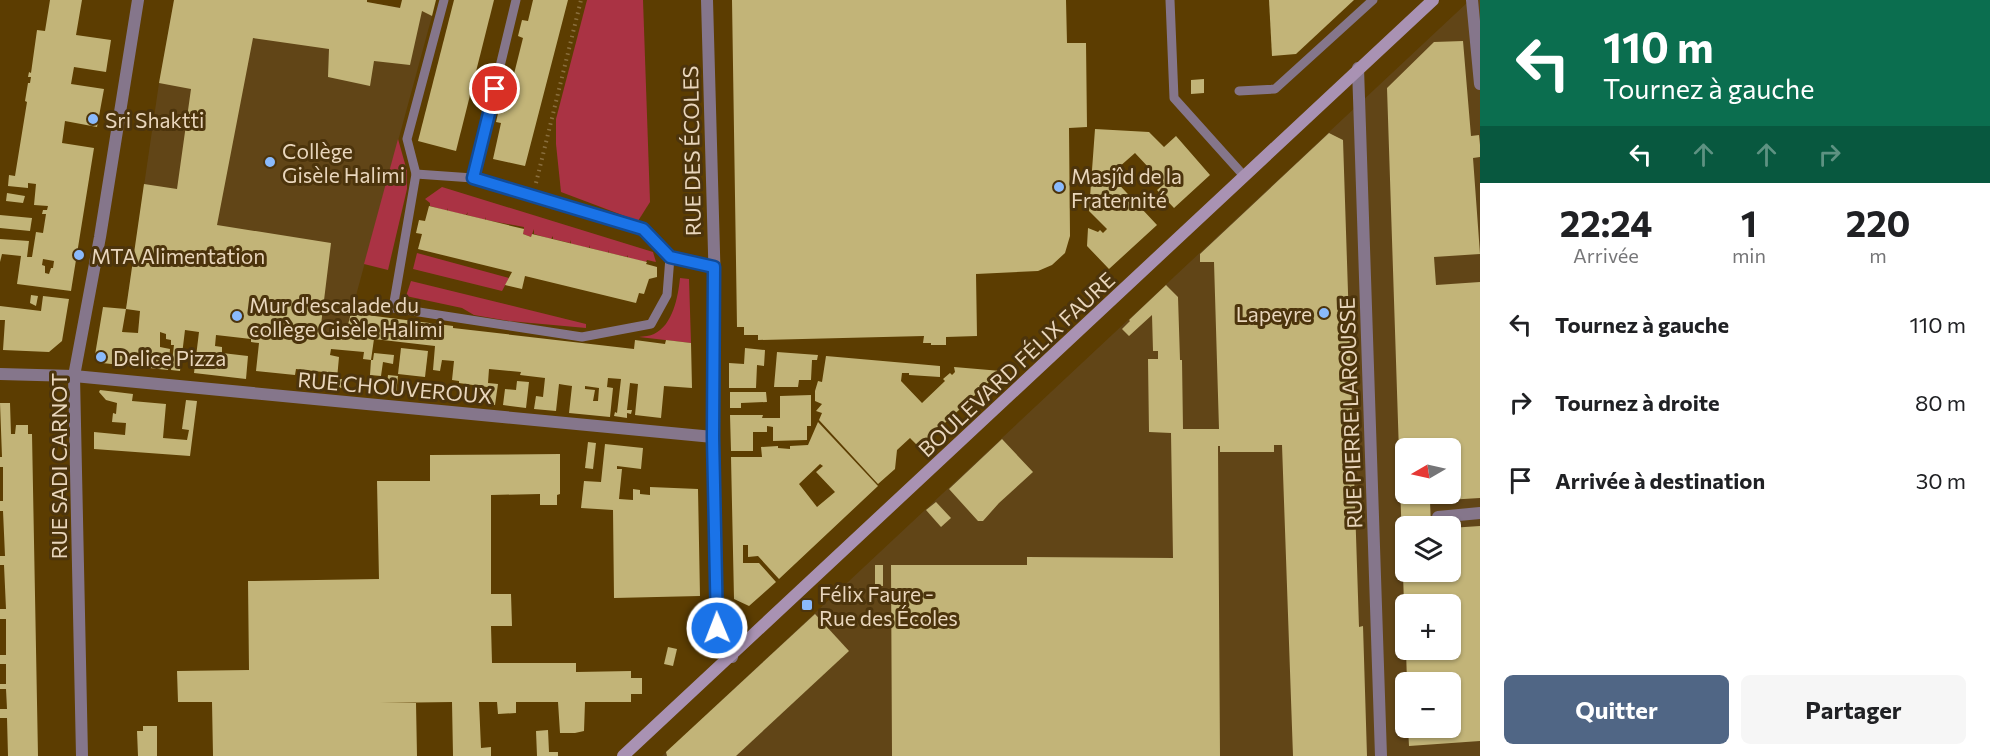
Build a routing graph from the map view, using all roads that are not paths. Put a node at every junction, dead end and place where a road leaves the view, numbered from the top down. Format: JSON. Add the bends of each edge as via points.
{"nodes":[{"id":1,"x":138,"y":0,"type":"edge"},
{"id":2,"x":444,"y":0,"type":"edge"},
{"id":3,"x":516,"y":0,"type":"edge"},
{"id":4,"x":707,"y":0,"type":"edge"},
{"id":5,"x":1170,"y":0,"type":"edge"},
{"id":6,"x":1373,"y":0,"type":"edge"},
{"id":7,"x":1433,"y":0,"type":"edge"},
{"id":8,"x":1472,"y":0,"type":"edge"},
{"id":9,"x":1359,"y":68,"type":"junction"},
{"id":10,"x":1480,"y":84,"type":"edge"},
{"id":11,"x":1239,"y":91,"type":"dead end"},
{"id":12,"x":416,"y":174,"type":"junction"},
{"id":13,"x":1245,"y":177,"type":"junction"},
{"id":14,"x":473,"y":178,"type":"junction"},
{"id":15,"x":670,"y":257,"type":"junction"},
{"id":16,"x":714,"y":267,"type":"junction"},
{"id":17,"x":0,"y":374,"type":"edge"},
{"id":18,"x":74,"y":376,"type":"junction"},
{"id":19,"x":713,"y":437,"type":"junction"},
{"id":20,"x":1480,"y":513,"type":"edge"},
{"id":21,"x":1448,"y":516,"type":"edge"},
{"id":22,"x":732,"y":657,"type":"junction"},
{"id":23,"x":82,"y":756,"type":"edge"},
{"id":24,"x":623,"y":756,"type":"edge"},
{"id":25,"x":1381,"y":756,"type":"edge"}],
"edges":[{"from":1,"to":18,"type":"street","name":"RUE SADI CARNOT"},
{"from":2,"to":12,"type":"lane","via":[[407,139]]},
{"from":3,"to":14,"type":"lane"},
{"from":4,"to":16,"type":"street","name":"RUE DES ÉCOLES"},
{"from":5,"to":13,"type":"lane","via":[[1174,99]]},
{"from":6,"to":11,"type":"lane","via":[[1275,89]]},
{"from":7,"to":9,"type":"main road","name":"BOULEVARD FÉLIX FAURE"},
{"from":8,"to":10,"type":"street"},
{"from":9,"to":13,"type":"main road","name":"BOULEVARD FÉLIX FAURE"},
{"from":9,"to":25,"type":"street","name":"RUE PIERRE LAROUSSE"},
{"from":12,"to":14,"type":"lane"},
{"from":12,"to":15,"type":"lane","via":[[393,308],[582,338],[626,330],[651,324],[666,295]]},
{"from":13,"to":22,"type":"main road","name":"BOULEVARD FÉLIX FAURE"},
{"from":14,"to":15,"type":"lane","via":[[643,229]]},
{"from":15,"to":16,"type":"lane"},
{"from":16,"to":19,"type":"street","name":"RUE DES ÉCOLES"},
{"from":17,"to":18,"type":"street","name":"RUE CHOUVEROUX"},
{"from":18,"to":19,"type":"street","name":"RUE CHOUVEROUX"},
{"from":18,"to":23,"type":"street","name":"RUE SADI CARNOT"},
{"from":19,"to":22,"type":"street","name":"RUE DES ÉCOLES","via":[[717,628]]},
{"from":20,"to":21,"type":"street"},
{"from":22,"to":24,"type":"main road","name":"BOULEVARD FÉLIX FAURE"}]}
